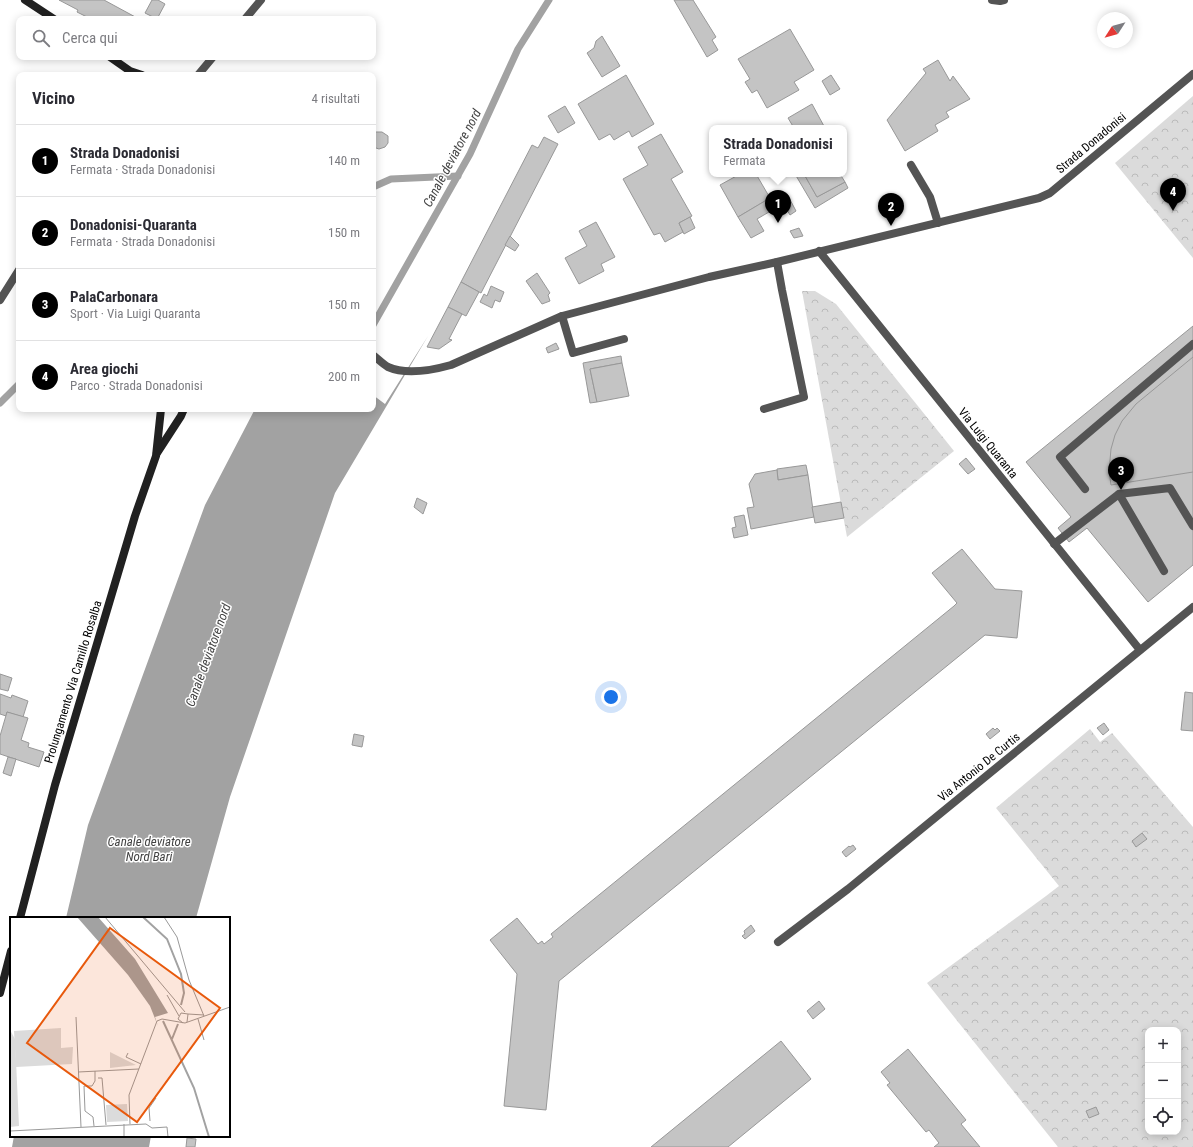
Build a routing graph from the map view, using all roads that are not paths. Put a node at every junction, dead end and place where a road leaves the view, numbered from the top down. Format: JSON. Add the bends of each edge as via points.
{"nodes":[{"id":1,"x":25,"y":0,"type":"edge"},
{"id":2,"x":261,"y":0,"type":"edge"},
{"id":3,"x":992,"y":0,"type":"edge"},
{"id":4,"x":1004,"y":0,"type":"edge"},
{"id":5,"x":49,"y":16,"type":"edge"},
{"id":6,"x":248,"y":16,"type":"edge"},
{"id":7,"x":114,"y":60,"type":"edge"},
{"id":8,"x":210,"y":60,"type":"edge"},
{"id":9,"x":128,"y":72,"type":"edge"},
{"id":10,"x":200,"y":72,"type":"edge"},
{"id":11,"x":1193,"y":74,"type":"edge"},
{"id":12,"x":911,"y":165,"type":"dead end"},
{"id":13,"x":938,"y":222,"type":"junction"},
{"id":14,"x":819,"y":251,"type":"junction"},
{"id":15,"x":777,"y":262,"type":"junction"},
{"id":16,"x":16,"y":275,"type":"edge"},
{"id":17,"x":0,"y":300,"type":"edge"},
{"id":18,"x":562,"y":316,"type":"junction"},
{"id":19,"x":624,"y":339,"type":"dead end"},
{"id":20,"x":1193,"y":344,"type":"edge"},
{"id":21,"x":376,"y":357,"type":"edge"},
{"id":22,"x":764,"y":409,"type":"dead end"},
{"id":23,"x":161,"y":412,"type":"edge"},
{"id":24,"x":183,"y":412,"type":"edge"},
{"id":25,"x":156,"y":456,"type":"junction"},
{"id":26,"x":1085,"y":489,"type":"dead end"},
{"id":27,"x":1119,"y":494,"type":"junction"},
{"id":28,"x":1193,"y":526,"type":"edge"},
{"id":29,"x":1054,"y":544,"type":"junction"},
{"id":30,"x":1164,"y":571,"type":"dead end"},
{"id":31,"x":1193,"y":607,"type":"edge"},
{"id":32,"x":1140,"y":650,"type":"junction"},
{"id":33,"x":20,"y":917,"type":"edge"},
{"id":34,"x":778,"y":942,"type":"dead end"},
{"id":35,"x":10,"y":955,"type":"edge"},
{"id":36,"x":0,"y":993,"type":"edge"}],
"edges":[{"from":1,"to":5,"type":"street"},
{"from":2,"to":6,"type":"street"},
{"from":3,"to":4,"type":"street"},
{"from":7,"to":9,"type":"street"},
{"from":8,"to":10,"type":"street"},
{"from":11,"to":13,"type":"street","name":"Strada Donadonisi","via":[[1045,196]]},
{"from":12,"to":13,"type":"street","via":[[930,197]]},
{"from":13,"to":14,"type":"street","name":"Strada Donadonisi"},
{"from":14,"to":15,"type":"street","name":"Strada Donadonisi"},
{"from":14,"to":29,"type":"street","name":"Via Luigi Quaranta"},
{"from":15,"to":18,"type":"street","name":"Strada Donadonisi","via":[[709,277]]},
{"from":15,"to":22,"type":"street","via":[[804,398]]},
{"from":16,"to":17,"type":"street"},
{"from":18,"to":19,"type":"street","via":[[573,353]]},
{"from":18,"to":21,"type":"street","name":"Strada Donadonisi","via":[[451,365],[433,370],[402,370],[388,367]]},
{"from":20,"to":26,"type":"street","via":[[1060,457]]},
{"from":23,"to":25,"type":"street","name":"Prolungamento Via Camillo Rosalba"},
{"from":24,"to":25,"type":"street","name":"Prolungamento Via Camillo Rosalba"},
{"from":25,"to":33,"type":"street","name":"Prolungamento Via Camillo Rosalba","via":[[135,516],[55,785]]},
{"from":27,"to":28,"type":"street","via":[[1170,488]]},
{"from":27,"to":29,"type":"street"},
{"from":27,"to":30,"type":"street"},
{"from":29,"to":32,"type":"street","name":"Via Luigi Quaranta"},
{"from":31,"to":32,"type":"street","name":"Via Antonio De Curtis"},
{"from":32,"to":34,"type":"street","name":"Via Antonio De Curtis","via":[[848,889]]},
{"from":35,"to":36,"type":"street"}]}
